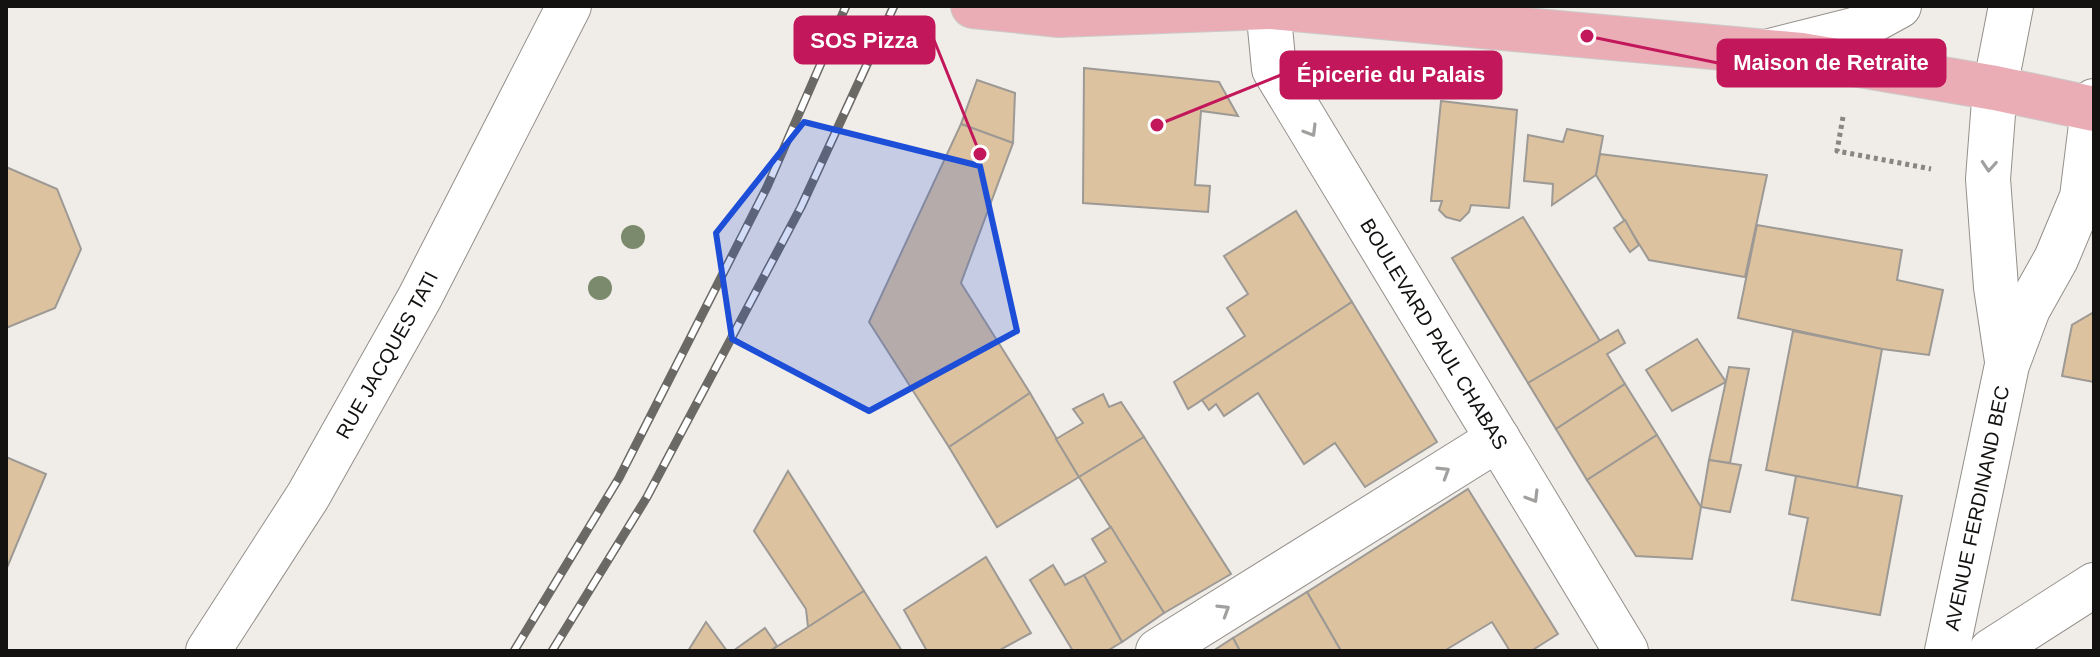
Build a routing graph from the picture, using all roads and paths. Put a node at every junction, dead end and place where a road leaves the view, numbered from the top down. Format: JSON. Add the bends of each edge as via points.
{"nodes":[{"id":1,"x":540,"y":6,"type":"edge"},
{"id":2,"x":569,"y":6,"type":"edge"},
{"id":3,"x":973,"y":6,"type":"edge"},
{"id":4,"x":1899,"y":6,"type":"edge"},
{"id":5,"x":2011,"y":6,"type":"edge"},
{"id":6,"x":1264,"y":7,"type":"edge"},
{"id":7,"x":1541,"y":19,"type":"edge"},
{"id":8,"x":547,"y":49,"type":"junction"},
{"id":9,"x":1765,"y":52,"type":"junction"},
{"id":10,"x":1995,"y":88,"type":"junction"},
{"id":11,"x":2094,"y":106,"type":"edge"},
{"id":12,"x":2094,"y":226,"type":"edge"},
{"id":13,"x":2056,"y":259,"type":"junction"},
{"id":14,"x":2007,"y":365,"type":"junction"},
{"id":15,"x":1498,"y":439,"type":"junction"},
{"id":16,"x":2094,"y":585,"type":"edge"},
{"id":17,"x":208,"y":651,"type":"edge"},
{"id":18,"x":1158,"y":651,"type":"edge"},
{"id":19,"x":1626,"y":651,"type":"edge"},
{"id":20,"x":1947,"y":651,"type":"edge"},
{"id":21,"x":1991,"y":651,"type":"edge"}],
"edges":[{"from":1,"to":8,"type":"street"},
{"from":2,"to":8,"type":"street","name":"RUE JACQUES TATI"},
{"from":3,"to":6,"type":"main road","via":[[1059,15]]},
{"from":4,"to":9,"type":"street","via":[[1857,29]]},
{"from":5,"to":10,"type":"street"},
{"from":6,"to":7,"type":"main road"},
{"from":6,"to":15,"type":"street","name":"BOULEVARD PAUL CHABAS","one_way":true,"via":[[1274,69]]},
{"from":7,"to":9,"type":"main road"},
{"from":8,"to":17,"type":"street","name":"RUE JACQUES TATI","via":[[413,310],[308,496]]},
{"from":9,"to":10,"type":"main road"},
{"from":10,"to":11,"type":"main road"},
{"from":10,"to":14,"type":"street","one_way":true,"via":[[1988,179]]},
{"from":11,"to":13,"type":"street","via":[[2082,197]]},
{"from":12,"to":13,"type":"street"},
{"from":13,"to":14,"type":"street","via":[[2028,309]]},
{"from":14,"to":20,"type":"street","name":"AVENUE FERDINAND BEC"},
{"from":18,"to":15,"type":"street","one_way":true},
{"from":15,"to":19,"type":"street","name":"BOULEVARD PAUL CHABAS","one_way":true},
{"from":16,"to":21,"type":"street"}]}
